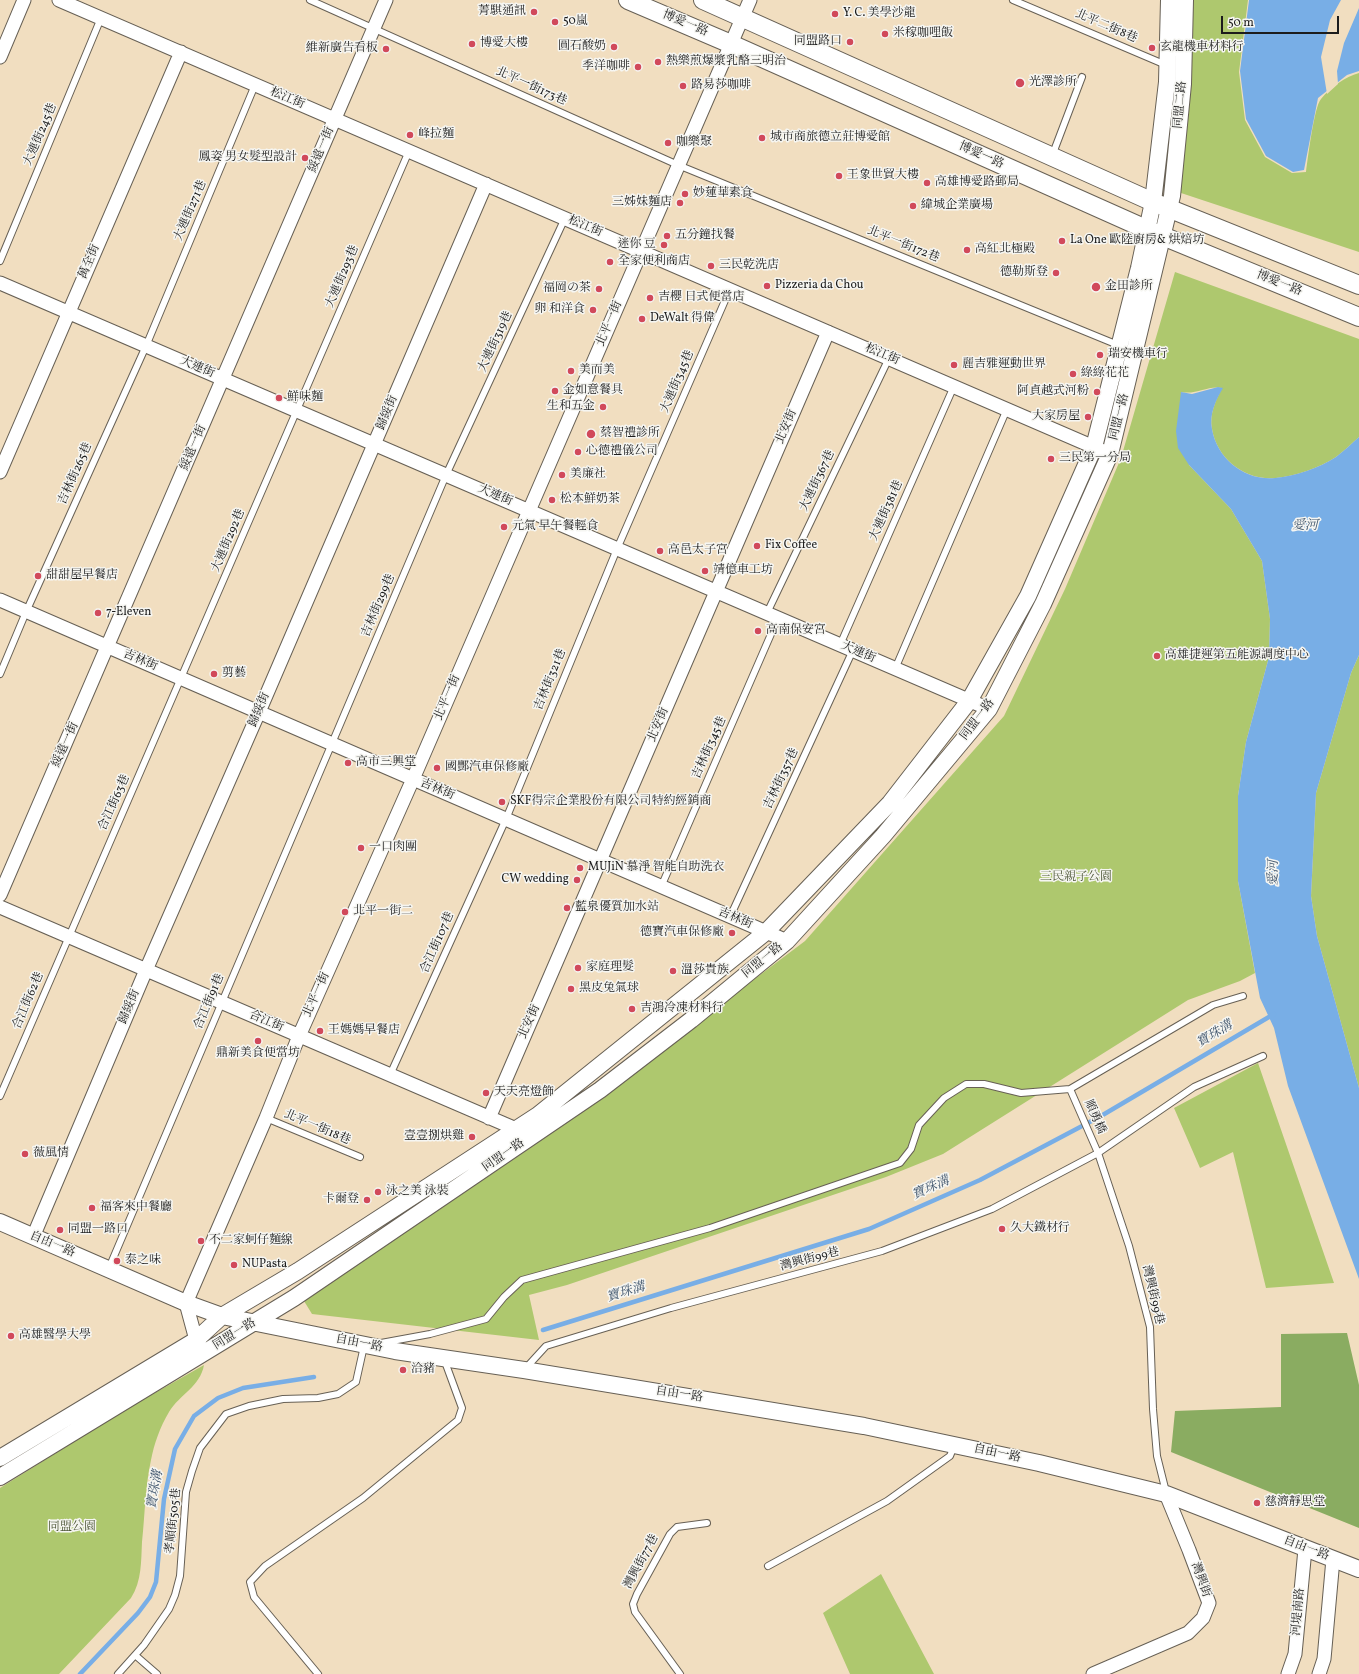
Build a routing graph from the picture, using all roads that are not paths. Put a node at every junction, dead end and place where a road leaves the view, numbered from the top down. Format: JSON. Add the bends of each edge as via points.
{"nodes":[{"id":1,"x":24,"y":0,"type":"edge"},
{"id":2,"x":59,"y":0,"type":"edge"},
{"id":3,"x":310,"y":0,"type":"edge"},
{"id":4,"x":386,"y":0,"type":"edge"},
{"id":5,"x":628,"y":0,"type":"edge"},
{"id":6,"x":703,"y":0,"type":"edge"},
{"id":7,"x":750,"y":0,"type":"edge"},
{"id":8,"x":1013,"y":0,"type":"edge"},
{"id":9,"x":1169,"y":0,"type":"edge"},
{"id":10,"x":1185,"y":0,"type":"edge"},
{"id":11,"x":742,"y":17,"type":"junction"},
{"id":12,"x":101,"y":18,"type":"junction"},
{"id":13,"x":374,"y":29,"type":"junction"},
{"id":14,"x":731,"y":44,"type":"junction"},
{"id":15,"x":181,"y":52,"type":"junction"},
{"id":16,"x":0,"y":57,"type":"edge"},
{"id":17,"x":1168,"y":66,"type":"junction"},
{"id":18,"x":1082,"y":76,"type":"dead end"},
{"id":19,"x":256,"y":85,"type":"junction"},
{"id":20,"x":335,"y":119,"type":"junction"},
{"id":21,"x":409,"y":151,"type":"junction"},
{"id":22,"x":1052,"y":157,"type":"junction"},
{"id":23,"x":678,"y":165,"type":"junction"},
{"id":24,"x":486,"y":184,"type":"junction"},
{"id":25,"x":1161,"y":205,"type":"junction"},
{"id":26,"x":565,"y":218,"type":"junction"},
{"id":27,"x":1156,"y":233,"type":"junction"},
{"id":28,"x":641,"y":251,"type":"junction"},
{"id":29,"x":0,"y":261,"type":"edge"},
{"id":30,"x":0,"y":283,"type":"edge"},
{"id":31,"x":1359,"y":285,"type":"edge"},
{"id":32,"x":730,"y":289,"type":"junction"},
{"id":33,"x":68,"y":313,"type":"junction"},
{"id":34,"x":1359,"y":317,"type":"edge"},
{"id":35,"x":828,"y":332,"type":"junction"},
{"id":36,"x":146,"y":346,"type":"junction"},
{"id":37,"x":1120,"y":346,"type":"junction"},
{"id":38,"x":889,"y":358,"type":"junction"},
{"id":39,"x":224,"y":380,"type":"junction"},
{"id":40,"x":954,"y":386,"type":"junction"},
{"id":41,"x":1007,"y":409,"type":"junction"},
{"id":42,"x":297,"y":411,"type":"junction"},
{"id":43,"x":374,"y":444,"type":"junction"},
{"id":44,"x":1094,"y":447,"type":"junction"},
{"id":45,"x":1110,"y":454,"type":"junction"},
{"id":46,"x":0,"y":472,"type":"edge"},
{"id":47,"x":446,"y":475,"type":"junction"},
{"id":48,"x":529,"y":511,"type":"junction"},
{"id":49,"x":617,"y":549,"type":"junction"},
{"id":50,"x":716,"y":592,"type":"junction"},
{"id":51,"x":0,"y":600,"type":"edge"},
{"id":52,"x":26,"y":612,"type":"junction"},
{"id":53,"x":773,"y":616,"type":"junction"},
{"id":54,"x":840,"y":645,"type":"junction"},
{"id":55,"x":109,"y":647,"type":"junction"},
{"id":56,"x":853,"y":650,"type":"junction"},
{"id":57,"x":895,"y":669,"type":"junction"},
{"id":58,"x":0,"y":674,"type":"edge"},
{"id":59,"x":181,"y":679,"type":"junction"},
{"id":60,"x":969,"y":700,"type":"junction"},
{"id":61,"x":989,"y":709,"type":"junction"},
{"id":62,"x":259,"y":712,"type":"junction"},
{"id":63,"x":332,"y":744,"type":"junction"},
{"id":64,"x":413,"y":779,"type":"junction"},
{"id":65,"x":506,"y":819,"type":"junction"},
{"id":66,"x":601,"y":861,"type":"junction"},
{"id":67,"x":661,"y":887,"type":"junction"},
{"id":68,"x":0,"y":895,"type":"edge"},
{"id":69,"x":0,"y":907,"type":"edge"},
{"id":70,"x":730,"y":917,"type":"junction"},
{"id":71,"x":766,"y":932,"type":"junction"},
{"id":72,"x":68,"y":937,"type":"junction"},
{"id":73,"x":787,"y":941,"type":"junction"},
{"id":74,"x":146,"y":970,"type":"junction"},
{"id":75,"x":1243,"y":996,"type":"dead end"},
{"id":76,"x":222,"y":1003,"type":"junction"},
{"id":77,"x":299,"y":1036,"type":"junction"},
{"id":78,"x":1263,"y":1056,"type":"dead end"},
{"id":79,"x":390,"y":1075,"type":"junction"},
{"id":80,"x":1070,"y":1089,"type":"junction"},
{"id":81,"x":0,"y":1096,"type":"edge"},
{"id":82,"x":266,"y":1118,"type":"junction"},
{"id":83,"x":489,"y":1118,"type":"junction"},
{"id":84,"x":518,"y":1130,"type":"junction"},
{"id":85,"x":532,"y":1136,"type":"junction"},
{"id":86,"x":1098,"y":1153,"type":"junction"},
{"id":87,"x":360,"y":1157,"type":"dead end"},
{"id":88,"x":0,"y":1222,"type":"edge"},
{"id":89,"x":33,"y":1237,"type":"junction"},
{"id":90,"x":108,"y":1269,"type":"junction"},
{"id":91,"x":186,"y":1303,"type":"junction"},
{"id":92,"x":222,"y":1316,"type":"junction"},
{"id":93,"x":254,"y":1323,"type":"junction"},
{"id":94,"x":196,"y":1340,"type":"junction"},
{"id":95,"x":364,"y":1346,"type":"junction"},
{"id":96,"x":205,"y":1354,"type":"junction"},
{"id":97,"x":444,"y":1357,"type":"junction"},
{"id":98,"x":524,"y":1370,"type":"junction"},
{"id":99,"x":954,"y":1444,"type":"junction"},
{"id":100,"x":0,"y":1458,"type":"edge"},
{"id":101,"x":0,"y":1477,"type":"edge"},
{"id":102,"x":1166,"y":1494,"type":"junction"},
{"id":103,"x":707,"y":1523,"type":"dead end"},
{"id":104,"x":1305,"y":1549,"type":"junction"},
{"id":105,"x":1333,"y":1560,"type":"junction"},
{"id":106,"x":768,"y":1566,"type":"dead end"},
{"id":107,"x":1359,"y":1570,"type":"edge"},
{"id":108,"x":135,"y":1656,"type":"junction"},
{"id":109,"x":118,"y":1674,"type":"edge"},
{"id":110,"x":157,"y":1674,"type":"edge"},
{"id":111,"x":318,"y":1674,"type":"edge"},
{"id":112,"x":680,"y":1674,"type":"edge"},
{"id":113,"x":1093,"y":1674,"type":"edge"},
{"id":114,"x":1288,"y":1674,"type":"edge"},
{"id":115,"x":1319,"y":1674,"type":"edge"}],
"edges":[{"from":1,"to":16,"type":"street"},
{"from":2,"to":12,"type":"street","name":"松江街"},
{"from":3,"to":13,"type":"lane","name":"北平一街173巷"},
{"from":4,"to":13,"type":"street","name":"綏遠一街"},
{"from":5,"to":14,"type":"main road","name":"博愛一路"},
{"from":6,"to":11,"type":"main road"},
{"from":7,"to":11,"type":"street","name":"北平一街"},
{"from":8,"to":17,"type":"lane","name":"北平二街8巷"},
{"from":9,"to":17,"type":"street","name":"同盟二路"},
{"from":10,"to":25,"type":"street","name":"同盟二路","via":[[1183,84]]},
{"from":11,"to":14,"type":"street","name":"北平一街"},
{"from":11,"to":22,"type":"main road"},
{"from":12,"to":15,"type":"street","name":"松江街"},
{"from":12,"to":29,"type":"lane","name":"大連街245巷"},
{"from":13,"to":20,"type":"street","name":"綏遠一街"},
{"from":13,"to":23,"type":"lane","name":"北平一街173巷"},
{"from":14,"to":23,"type":"street","name":"北平一街"},
{"from":14,"to":27,"type":"main road","name":"博愛一路"},
{"from":15,"to":19,"type":"street","name":"松江街"},
{"from":15,"to":33,"type":"street","name":"萬全街"},
{"from":17,"to":25,"type":"street","name":"同盟二路"},
{"from":18,"to":22,"type":"lane"},
{"from":19,"to":20,"type":"street","name":"松江街"},
{"from":19,"to":36,"type":"lane","name":"大連街271巷"},
{"from":20,"to":21,"type":"street","name":"松江街"},
{"from":20,"to":39,"type":"street","name":"綏遠一街"},
{"from":21,"to":24,"type":"street","name":"松江街"},
{"from":21,"to":42,"type":"lane","name":"大連街293巷"},
{"from":22,"to":25,"type":"main road"},
{"from":23,"to":28,"type":"street","name":"北平一街"},
{"from":23,"to":37,"type":"lane","name":"北平一街172巷"},
{"from":24,"to":26,"type":"street","name":"松江街"},
{"from":24,"to":43,"type":"street","name":"歸綏街"},
{"from":25,"to":27,"type":"street","name":"同盟一路"},
{"from":25,"to":31,"type":"main road"},
{"from":26,"to":28,"type":"street","name":"松江街"},
{"from":26,"to":47,"type":"lane","name":"大連街319巷"},
{"from":27,"to":34,"type":"main road","name":"博愛一路"},
{"from":27,"to":37,"type":"street","name":"同盟一路"},
{"from":27,"to":45,"type":"street","name":"同盟一路"},
{"from":28,"to":32,"type":"street","name":"松江街"},
{"from":28,"to":48,"type":"street","name":"北平一街"},
{"from":30,"to":33,"type":"street","name":"大連街"},
{"from":32,"to":35,"type":"street","name":"松江街"},
{"from":32,"to":49,"type":"lane","name":"大連街345巷"},
{"from":33,"to":36,"type":"street","name":"大連街"},
{"from":33,"to":46,"type":"street","name":"萬全街"},
{"from":35,"to":38,"type":"street","name":"松江街"},
{"from":35,"to":50,"type":"street","name":"北安街"},
{"from":36,"to":39,"type":"street","name":"大連街"},
{"from":36,"to":52,"type":"lane","name":"吉林街265巷"},
{"from":37,"to":44,"type":"street","name":"同盟一路"},
{"from":38,"to":40,"type":"street","name":"松江街"},
{"from":38,"to":53,"type":"lane","name":"大連街367巷"},
{"from":39,"to":42,"type":"street","name":"大連街"},
{"from":39,"to":55,"type":"street","name":"綏遠一街"},
{"from":40,"to":41,"type":"street","name":"松江街"},
{"from":40,"to":54,"type":"lane","name":"大連街381巷"},
{"from":41,"to":44,"type":"street","name":"松江街"},
{"from":41,"to":57,"type":"lane"},
{"from":42,"to":43,"type":"street","name":"大連街"},
{"from":42,"to":59,"type":"lane","name":"大連街292巷"},
{"from":43,"to":47,"type":"street","name":"大連街"},
{"from":43,"to":62,"type":"street","name":"歸綏街"},
{"from":44,"to":45,"type":"street","name":"松江街"},
{"from":44,"to":60,"type":"street","name":"同盟一路","via":[[1028,596]]},
{"from":45,"to":61,"type":"street","name":"同盟一路","via":[[1043,604]]},
{"from":47,"to":48,"type":"street","name":"大連街"},
{"from":47,"to":63,"type":"lane","name":"吉林街299巷"},
{"from":48,"to":49,"type":"street","name":"大連街"},
{"from":48,"to":64,"type":"street","name":"北平一街"},
{"from":49,"to":50,"type":"street","name":"大連街"},
{"from":49,"to":65,"type":"lane","name":"吉林街321巷"},
{"from":50,"to":53,"type":"street","name":"大連街"},
{"from":50,"to":66,"type":"street","name":"北安街"},
{"from":51,"to":52,"type":"street","name":"吉林街"},
{"from":52,"to":55,"type":"street","name":"吉林街"},
{"from":52,"to":58,"type":"lane","name":"吉林街265巷"},
{"from":53,"to":54,"type":"street","name":"大連街"},
{"from":53,"to":67,"type":"lane","name":"吉林街345巷"},
{"from":54,"to":56,"type":"street","name":"大連街"},
{"from":55,"to":59,"type":"street","name":"吉林街"},
{"from":55,"to":68,"type":"street","name":"綏遠一街"},
{"from":56,"to":57,"type":"street","name":"大連街"},
{"from":56,"to":70,"type":"lane","name":"吉林街357巷"},
{"from":57,"to":60,"type":"street","name":"大連街"},
{"from":59,"to":62,"type":"street","name":"吉林街"},
{"from":59,"to":72,"type":"lane","name":"合江街63巷"},
{"from":60,"to":61,"type":"street","name":"大連街"},
{"from":60,"to":71,"type":"street","name":"同盟一路","via":[[890,803]]},
{"from":61,"to":73,"type":"street","name":"同盟一路","via":[[883,836]]},
{"from":62,"to":63,"type":"street","name":"吉林街"},
{"from":62,"to":74,"type":"street","name":"歸綏街"},
{"from":63,"to":64,"type":"street","name":"吉林街"},
{"from":63,"to":76,"type":"lane","name":"合江街91巷"},
{"from":64,"to":65,"type":"street","name":"吉林街"},
{"from":64,"to":77,"type":"street","name":"北平一街"},
{"from":65,"to":66,"type":"street","name":"吉林街"},
{"from":65,"to":79,"type":"lane","name":"合江街107巷"},
{"from":66,"to":67,"type":"street","name":"吉林街"},
{"from":66,"to":83,"type":"street","name":"北安街"},
{"from":67,"to":70,"type":"street","name":"吉林街"},
{"from":69,"to":72,"type":"street","name":"合江街"},
{"from":70,"to":71,"type":"street","name":"吉林街"},
{"from":71,"to":73,"type":"street","name":"吉林街"},
{"from":71,"to":84,"type":"street","name":"同盟一路"},
{"from":72,"to":74,"type":"street","name":"合江街"},
{"from":72,"to":81,"type":"lane","name":"合江街62巷"},
{"from":73,"to":85,"type":"street","name":"同盟一路","via":[[600,1090]]},
{"from":74,"to":76,"type":"street","name":"合江街"},
{"from":74,"to":89,"type":"street","name":"歸綏街"},
{"from":75,"to":80,"type":"lane","via":[[1213,1005]]},
{"from":76,"to":77,"type":"street","name":"合江街"},
{"from":76,"to":90,"type":"lane","name":"合江街91巷"},
{"from":77,"to":79,"type":"street","name":"合江街"},
{"from":77,"to":82,"type":"street","name":"北平一街"},
{"from":78,"to":86,"type":"lane","name":"灣興街99巷","via":[[1194,1087]]},
{"from":79,"to":83,"type":"street","name":"合江街"},
{"from":80,"to":86,"type":"lane","name":"順勇橋"},
{"from":80,"to":95,"type":"lane","via":[[1021,1093],[984,1084],[966,1084],[944,1098],[919,1124],[911,1149],[900,1163],[710,1228],[522,1280],[486,1319],[430,1334]]},
{"from":82,"to":87,"type":"lane","name":"北平一街18巷"},
{"from":82,"to":91,"type":"street","name":"北平一街"},
{"from":83,"to":84,"type":"street","name":"合江街"},
{"from":84,"to":85,"type":"street","name":"合江街"},
{"from":84,"to":92,"type":"street","name":"同盟一路","via":[[312,1262]]},
{"from":85,"to":93,"type":"street","name":"同盟一路"},
{"from":86,"to":98,"type":"lane","name":"灣興街99巷","via":[[992,1209],[882,1251],[671,1308],[546,1346]]},
{"from":86,"to":102,"type":"lane","name":"灣興街99巷","via":[[1129,1246],[1150,1327],[1157,1456]]},
{"from":88,"to":89,"type":"street","name":"自由一路"},
{"from":89,"to":90,"type":"street","name":"自由一路"},
{"from":90,"to":91,"type":"street","name":"自由一路"},
{"from":91,"to":92,"type":"street","name":"自由一路"},
{"from":91,"to":94,"type":"street"},
{"from":92,"to":93,"type":"street","name":"自由一路"},
{"from":92,"to":94,"type":"street","name":"同盟一路"},
{"from":93,"to":95,"type":"street","name":"自由一路"},
{"from":93,"to":96,"type":"street","name":"同盟一路"},
{"from":94,"to":96,"type":"street"},
{"from":94,"to":100,"type":"street","name":"同盟一路"},
{"from":95,"to":97,"type":"street","name":"自由一路"},
{"from":95,"to":108,"type":"lane","name":"孝順街505巷","via":[[356,1382],[338,1394],[318,1398],[284,1399],[249,1406],[226,1414],[213,1430],[200,1448],[186,1492],[180,1576],[175,1595],[169,1609]]},
{"from":96,"to":101,"type":"street","name":"同盟一路"},
{"from":97,"to":98,"type":"street","name":"自由一路"},
{"from":97,"to":111,"type":"lane","via":[[462,1408],[458,1420],[363,1498],[265,1566],[250,1582],[254,1597]]},
{"from":98,"to":99,"type":"street","name":"自由一路","via":[[772,1410]]},
{"from":99,"to":102,"type":"street","name":"自由一路"},
{"from":99,"to":106,"type":"lane","via":[[950,1456],[887,1501]]},
{"from":102,"to":104,"type":"street","name":"自由一路"},
{"from":102,"to":113,"type":"street","name":"灣興街","via":[[1209,1603],[1203,1618],[1188,1633]]},
{"from":103,"to":112,"type":"lane","name":"灣興街77巷","via":[[677,1527],[670,1534],[634,1604],[635,1612]]},
{"from":104,"to":105,"type":"street","name":"自由一路"},
{"from":104,"to":114,"type":"street","name":"河堤南路","via":[[1295,1654]]},
{"from":105,"to":107,"type":"street","name":"自由一路"},
{"from":105,"to":115,"type":"street","via":[[1324,1659]]},
{"from":108,"to":109,"type":"lane","name":"孝順街505巷"},
{"from":108,"to":110,"type":"lane"}]}
